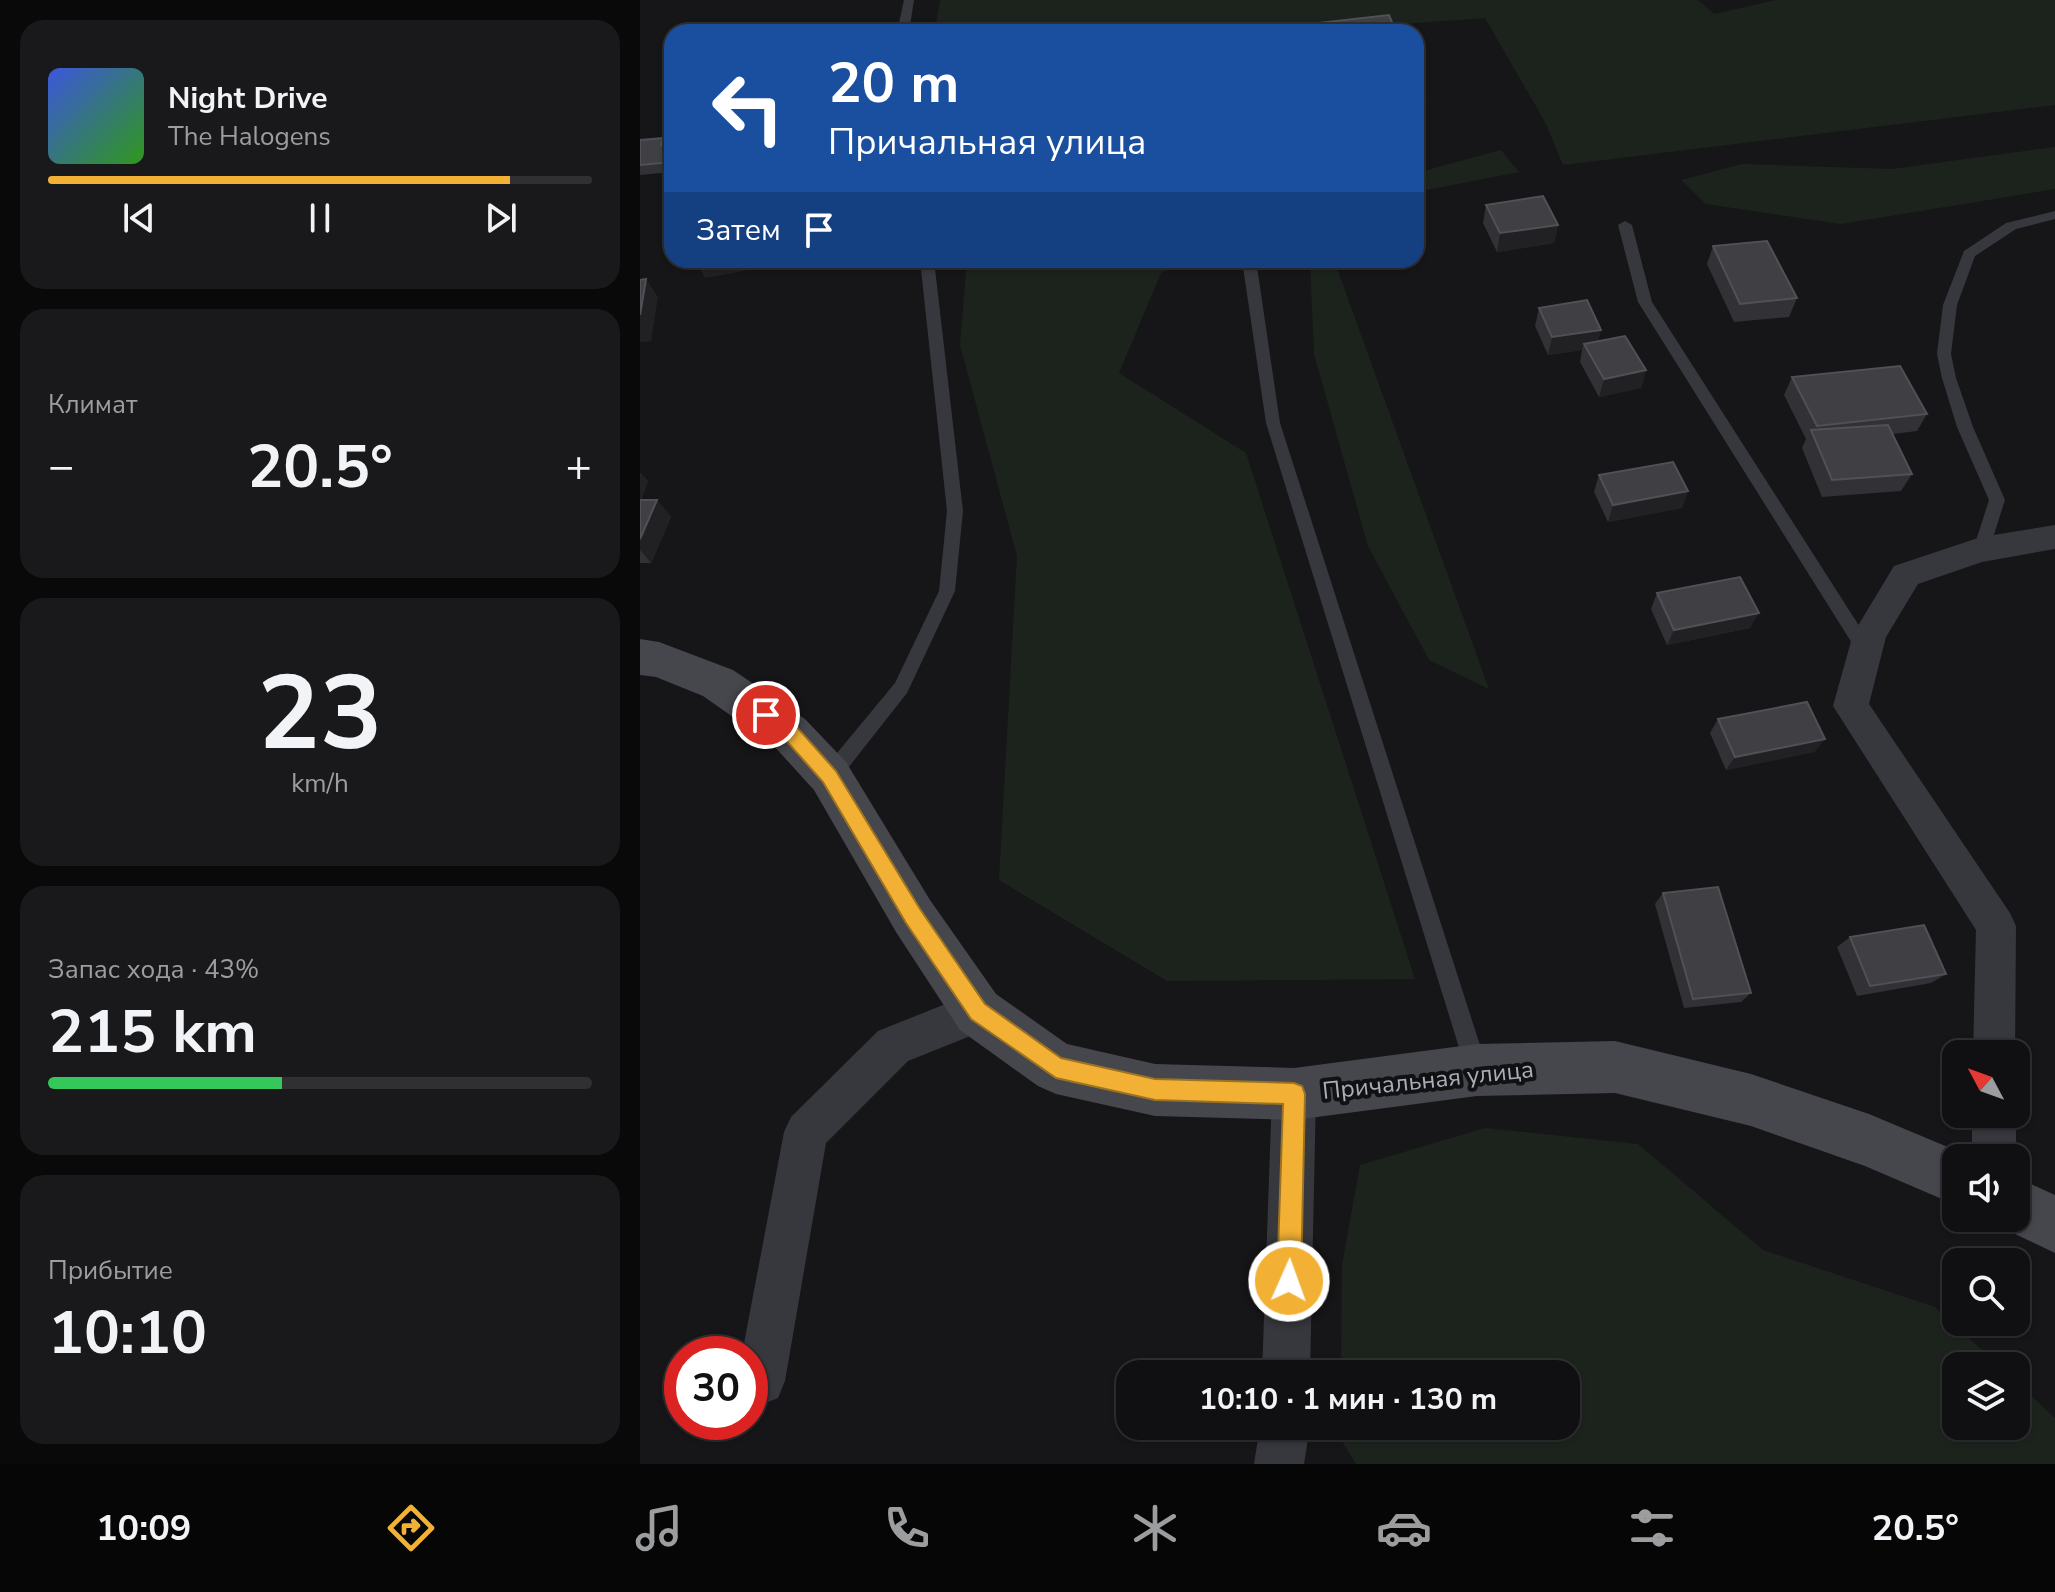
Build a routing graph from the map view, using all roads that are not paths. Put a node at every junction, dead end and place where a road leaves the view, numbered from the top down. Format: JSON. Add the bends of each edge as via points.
{"nodes":[{"id":1,"x":909,"y":0,"type":"edge"},
{"id":2,"x":904,"y":24,"type":"edge"},
{"id":3,"x":2055,"y":215,"type":"edge"},
{"id":4,"x":1625,"y":225,"type":"dead end"},
{"id":5,"x":928,"y":268,"type":"edge"},
{"id":6,"x":1250,"y":268,"type":"edge"},
{"id":7,"x":2055,"y":537,"type":"edge"},
{"id":8,"x":1981,"y":550,"type":"junction"},
{"id":9,"x":1866,"y":651,"type":"junction"},
{"id":10,"x":640,"y":657,"type":"edge"},
{"id":11,"x":830,"y":776,"type":"junction"},
{"id":12,"x":978,"y":1012,"type":"junction"},
{"id":13,"x":1994,"y":1040,"type":"edge"},
{"id":14,"x":1477,"y":1070,"type":"junction"},
{"id":15,"x":1294,"y":1094,"type":"junction"},
{"id":16,"x":1942,"y":1172,"type":"edge"},
{"id":17,"x":2030,"y":1212,"type":"edge"},
{"id":18,"x":2055,"y":1225,"type":"edge"},
{"id":19,"x":768,"y":1342,"type":"edge"},
{"id":20,"x":1286,"y":1360,"type":"edge"},
{"id":21,"x":1283,"y":1440,"type":"edge"},
{"id":22,"x":1279,"y":1464,"type":"edge"}],
"edges":[{"from":1,"to":2,"type":"lane"},
{"from":3,"to":8,"type":"lane","via":[[2011,226],[1969,254],[1950,305],[1944,354],[1949,378],[1997,500]]},
{"from":4,"to":9,"type":"lane","via":[[1645,302]]},
{"from":5,"to":11,"type":"lane","via":[[955,511],[947,591],[901,688]]},
{"from":6,"to":14,"type":"lane","via":[[1273,423]]},
{"from":7,"to":8,"type":"street"},
{"from":8,"to":9,"type":"street","via":[[1906,575],[1870,634]]},
{"from":9,"to":13,"type":"street","via":[[1851,706],[1996,926]]},
{"from":10,"to":11,"type":"street","name":"Причальная улица","via":[[718,683],[789,732]]},
{"from":11,"to":12,"type":"street","name":"Причальная улица","via":[[913,916]]},
{"from":12,"to":15,"type":"street","name":"Причальная улица","via":[[1056,1068],[1155,1090]]},
{"from":12,"to":19,"type":"street","via":[[893,1046],[806,1132]]},
{"from":14,"to":15,"type":"street","name":"Причальная улица"},
{"from":14,"to":16,"type":"street","name":"Причальная улица","via":[[1615,1067],[1751,1100]]},
{"from":15,"to":20,"type":"street"},
{"from":17,"to":18,"type":"street"},
{"from":21,"to":22,"type":"street"}]}
